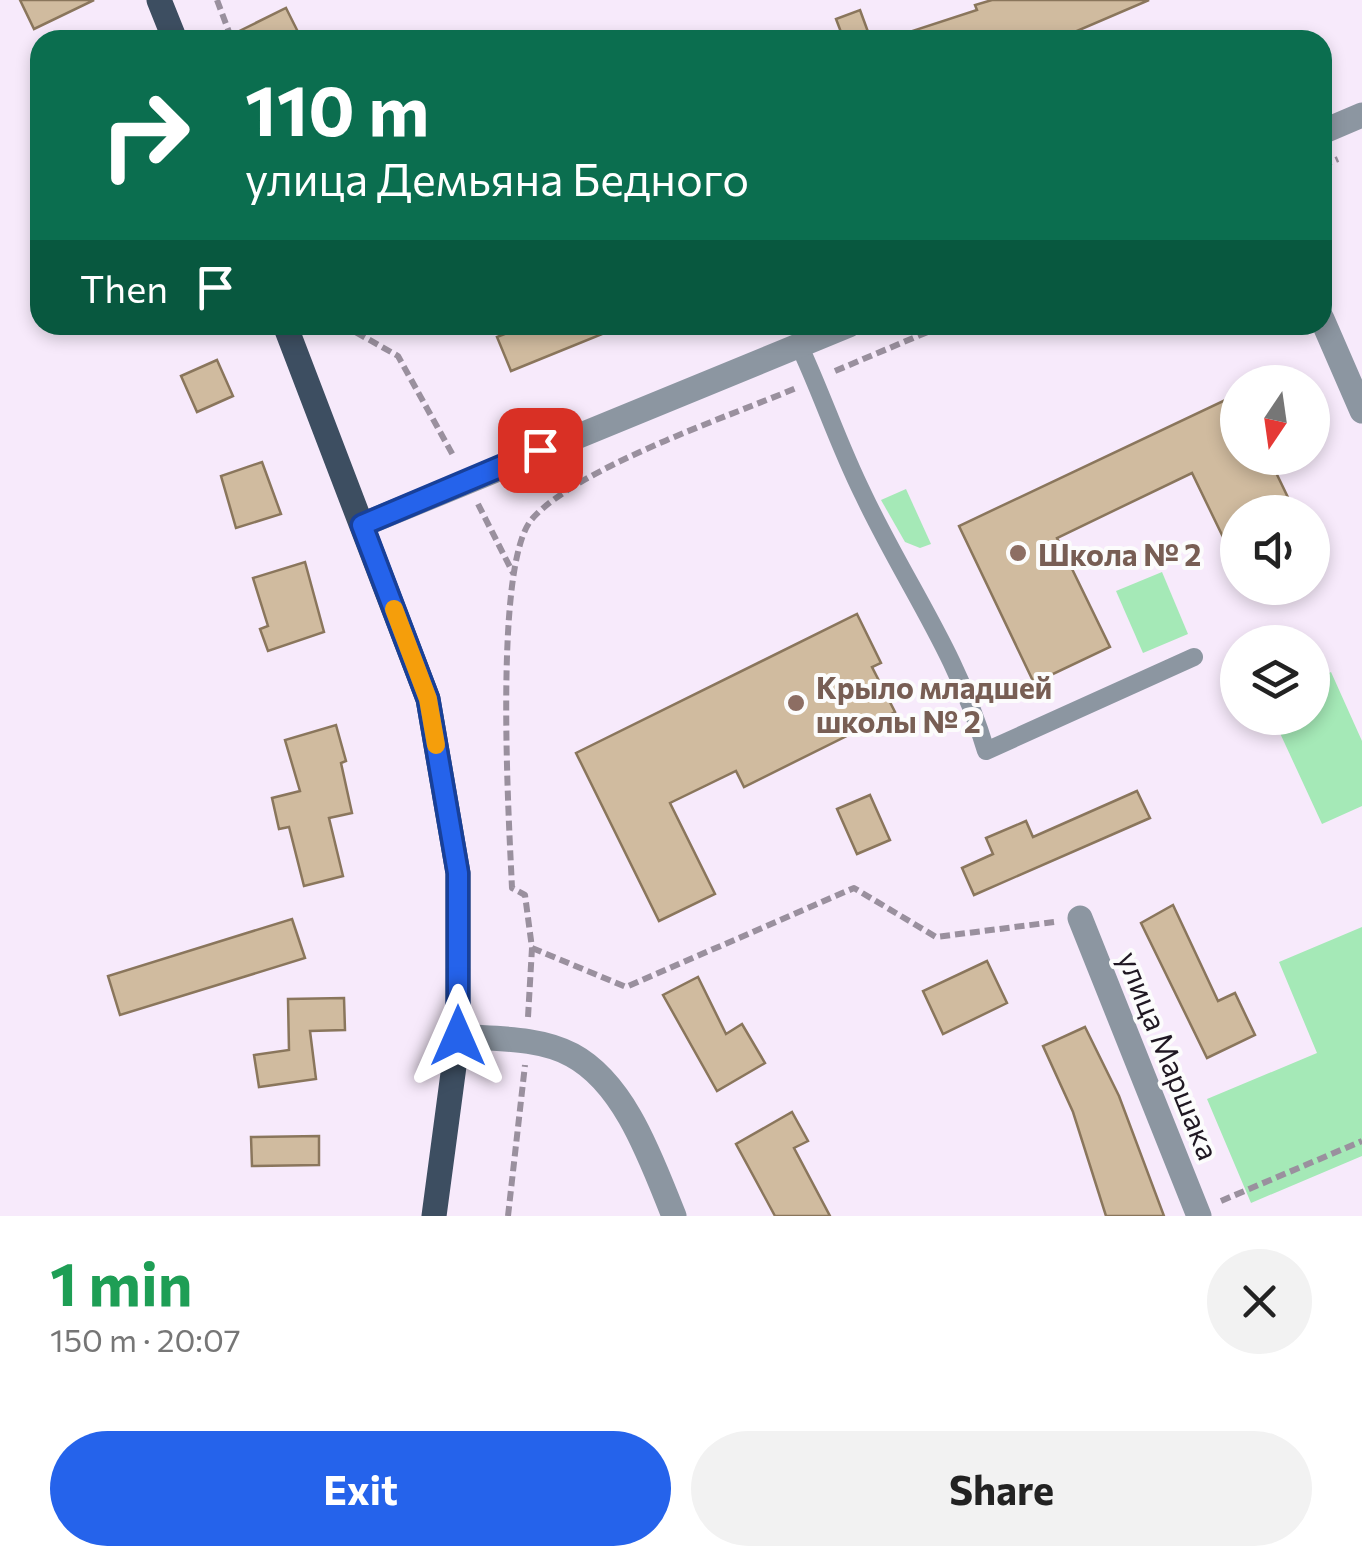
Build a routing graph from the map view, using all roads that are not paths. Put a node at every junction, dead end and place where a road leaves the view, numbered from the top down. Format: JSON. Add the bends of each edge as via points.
{"nodes":[{"id":1,"x":160,"y":0,"type":"edge"},
{"id":2,"x":171,"y":30,"type":"edge"},
{"id":3,"x":1362,"y":115,"type":"edge"},
{"id":4,"x":1332,"y":128,"type":"edge"},
{"id":5,"x":288,"y":335,"type":"edge"},
{"id":6,"x":824,"y":335,"type":"edge"},
{"id":7,"x":1329,"y":335,"type":"edge"},
{"id":8,"x":799,"y":345,"type":"junction"},
{"id":9,"x":1362,"y":411,"type":"edge"},
{"id":10,"x":362,"y":525,"type":"junction"},
{"id":11,"x":1194,"y":657,"type":"dead end"},
{"id":12,"x":1080,"y":918,"type":"road end"},
{"id":13,"x":458,"y":1036,"type":"junction"},
{"id":14,"x":1198,"y":1214,"type":"edge"},
{"id":15,"x":434,"y":1216,"type":"edge"},
{"id":16,"x":674,"y":1216,"type":"edge"}],
"edges":[{"from":1,"to":2,"type":"main road"},
{"from":3,"to":4,"type":"street"},
{"from":5,"to":10,"type":"main road"},
{"from":6,"to":8,"type":"street"},
{"from":7,"to":9,"type":"street"},
{"from":8,"to":10,"type":"street"},
{"from":8,"to":11,"type":"lane","via":[[863,495],[969,693],[986,751]]},
{"from":10,"to":13,"type":"main road","via":[[428,699],[458,873]]},
{"from":12,"to":14,"type":"street","name":"улица Маршака"},
{"from":13,"to":15,"type":"main road"},
{"from":13,"to":16,"type":"street","via":[[527,1042],[572,1055],[610,1087]]}]}
